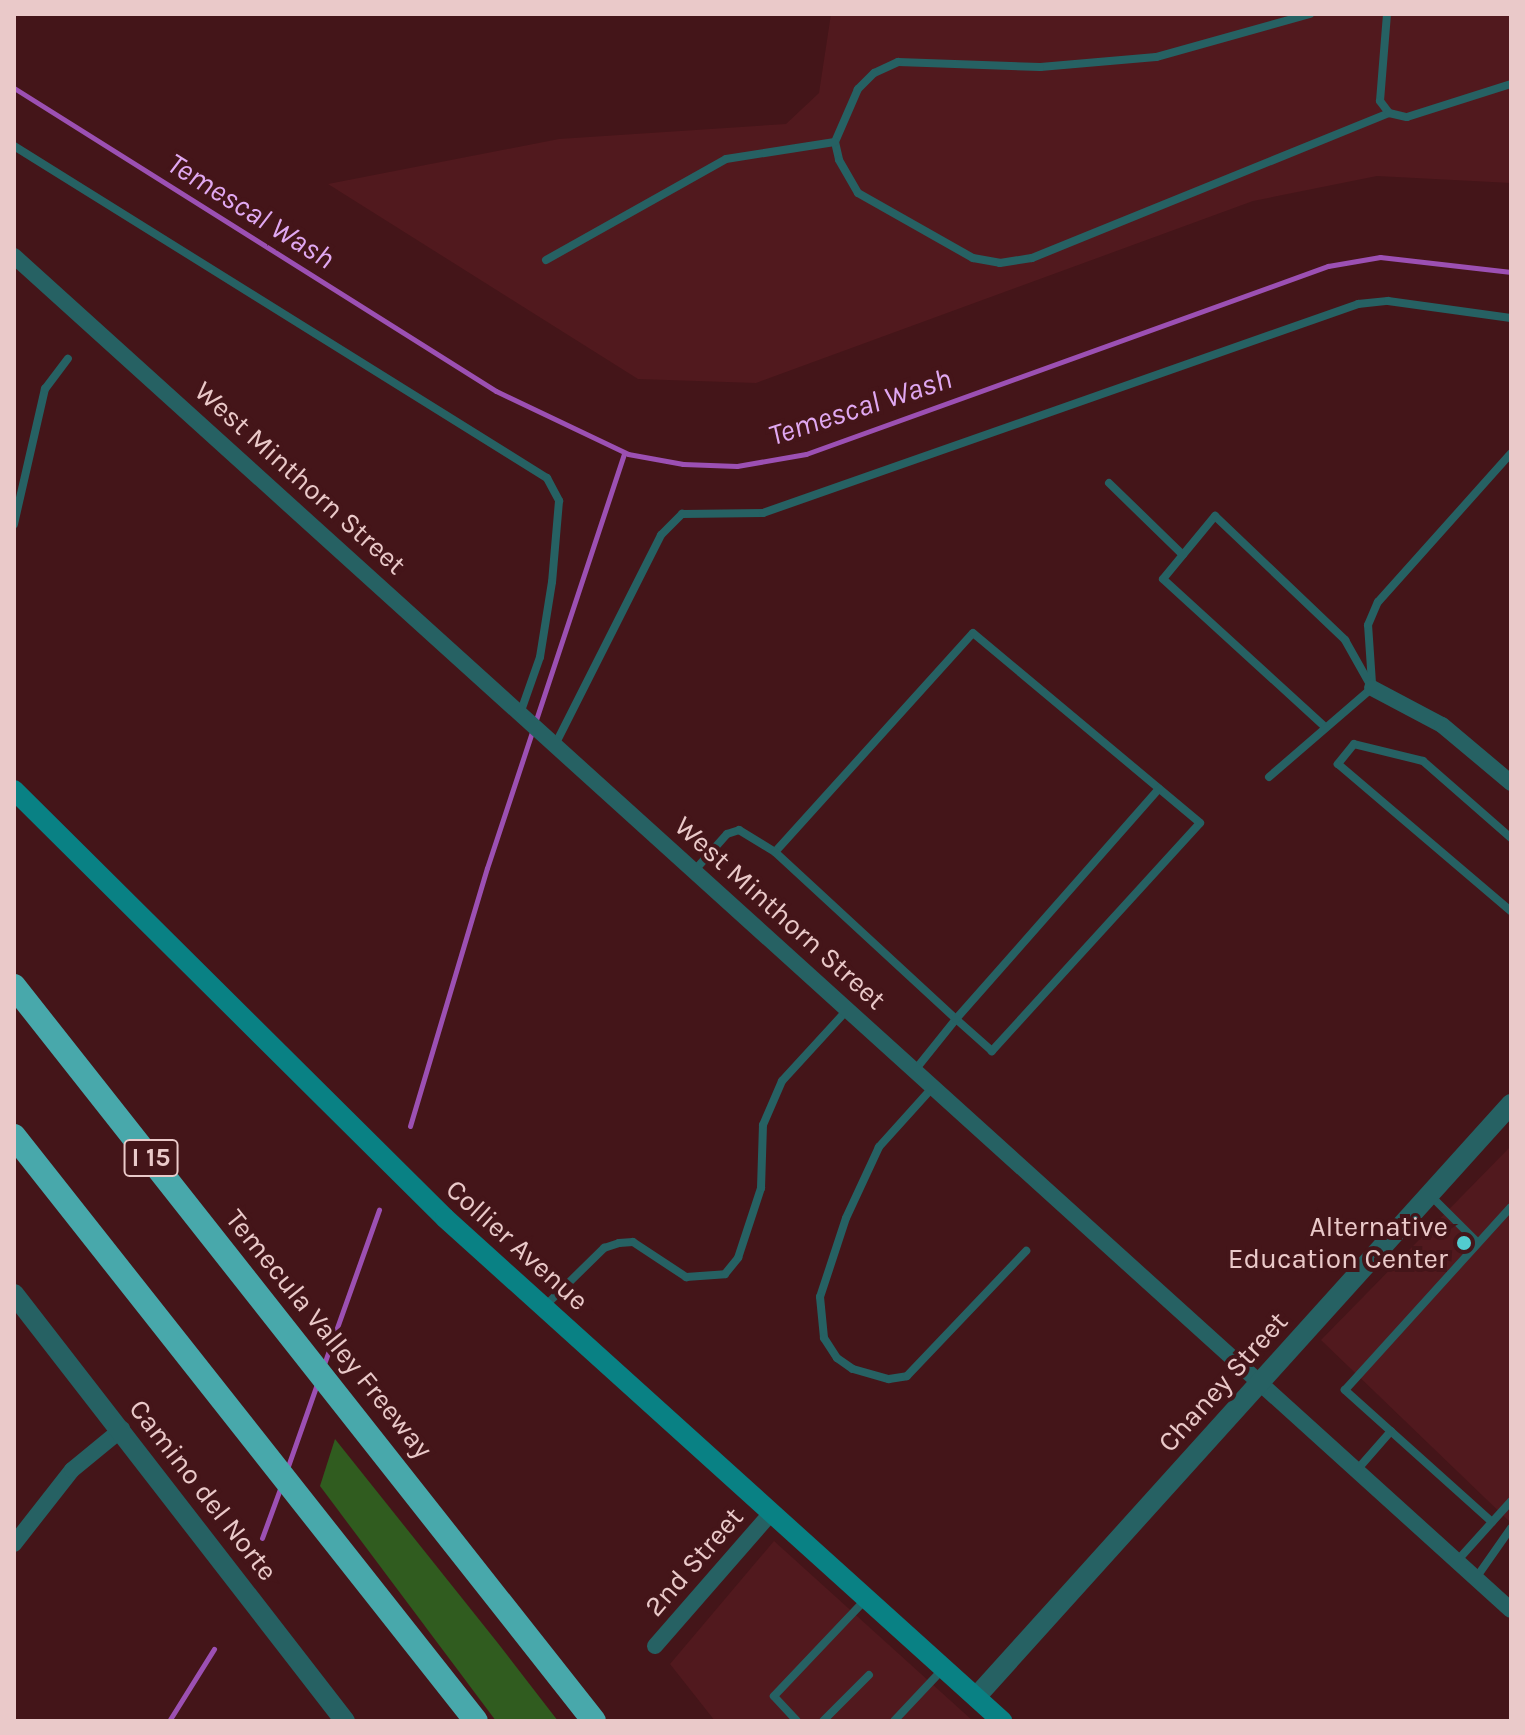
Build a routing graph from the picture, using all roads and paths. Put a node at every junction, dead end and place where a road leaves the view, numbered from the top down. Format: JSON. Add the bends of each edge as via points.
{"nodes":[{"id":1,"x":1310,"y":14,"type":"edge"},
{"id":2,"x":1387,"y":14,"type":"edge"},
{"id":3,"x":1511,"y":84,"type":"edge"},
{"id":4,"x":1389,"y":113,"type":"junction"},
{"id":5,"x":835,"y":142,"type":"junction"},
{"id":6,"x":14,"y":146,"type":"edge"},
{"id":7,"x":14,"y":256,"type":"edge"},
{"id":8,"x":546,"y":260,"type":"dead end"},
{"id":9,"x":1511,"y":318,"type":"edge"},
{"id":10,"x":68,"y":359,"type":"dead end"},
{"id":11,"x":1511,"y":453,"type":"edge"},
{"id":12,"x":1109,"y":483,"type":"dead end"},
{"id":13,"x":14,"y":524,"type":"edge"},
{"id":14,"x":1183,"y":555,"type":"junction"},
{"id":15,"x":1372,"y":688,"type":"junction"},
{"id":16,"x":521,"y":711,"type":"junction"},
{"id":17,"x":1324,"y":726,"type":"junction"},
{"id":18,"x":562,"y":749,"type":"junction"},
{"id":19,"x":1269,"y":777,"type":"dead end"},
{"id":20,"x":1511,"y":783,"type":"edge"},
{"id":21,"x":1159,"y":789,"type":"junction"},
{"id":22,"x":14,"y":790,"type":"edge"},
{"id":23,"x":1511,"y":838,"type":"edge"},
{"id":24,"x":775,"y":852,"type":"junction"},
{"id":25,"x":695,"y":870,"type":"junction"},
{"id":26,"x":1511,"y":911,"type":"edge"},
{"id":27,"x":14,"y":986,"type":"edge"},
{"id":28,"x":847,"y":1010,"type":"junction"},
{"id":29,"x":956,"y":1019,"type":"junction"},
{"id":30,"x":914,"y":1071,"type":"junction"},
{"id":31,"x":933,"y":1087,"type":"junction"},
{"id":32,"x":1511,"y":1104,"type":"edge"},
{"id":33,"x":14,"y":1136,"type":"edge"},
{"id":34,"x":1430,"y":1194,"type":"junction"},
{"id":35,"x":1511,"y":1207,"type":"edge"},
{"id":36,"x":1478,"y":1243,"type":"junction"},
{"id":37,"x":1026,"y":1251,"type":"dead end"},
{"id":38,"x":14,"y":1294,"type":"edge"},
{"id":39,"x":544,"y":1307,"type":"junction"},
{"id":40,"x":1258,"y":1385,"type":"junction"},
{"id":41,"x":122,"y":1429,"type":"junction"},
{"id":42,"x":1391,"y":1431,"type":"junction"},
{"id":43,"x":1356,"y":1471,"type":"junction"},
{"id":44,"x":1511,"y":1501,"type":"edge"},
{"id":45,"x":772,"y":1512,"type":"junction"},
{"id":46,"x":1492,"y":1522,"type":"junction"},
{"id":47,"x":1511,"y":1528,"type":"edge"},
{"id":48,"x":14,"y":1544,"type":"edge"},
{"id":49,"x":1457,"y":1561,"type":"junction"},
{"id":50,"x":1476,"y":1578,"type":"junction"},
{"id":51,"x":866,"y":1598,"type":"junction"},
{"id":52,"x":1511,"y":1610,"type":"edge"},
{"id":53,"x":655,"y":1646,"type":"dead end"},
{"id":54,"x":943,"y":1669,"type":"junction"},
{"id":55,"x":869,"y":1675,"type":"dead end"},
{"id":56,"x":976,"y":1697,"type":"junction"},
{"id":57,"x":345,"y":1721,"type":"edge"},
{"id":58,"x":476,"y":1721,"type":"edge"},
{"id":59,"x":594,"y":1721,"type":"edge"},
{"id":60,"x":797,"y":1721,"type":"edge"},
{"id":61,"x":823,"y":1721,"type":"edge"},
{"id":62,"x":894,"y":1721,"type":"edge"},
{"id":63,"x":1002,"y":1721,"type":"edge"}],
"edges":[{"from":1,"to":5,"type":"lane","via":[[1156,57],[1040,67],[898,62],[874,73],[858,89]]},
{"from":2,"to":4,"type":"lane","via":[[1380,101]]},
{"from":3,"to":4,"type":"lane","via":[[1407,117]]},
{"from":4,"to":5,"type":"lane","via":[[1032,258],[1000,263],[973,258],[858,193]]},
{"from":5,"to":8,"type":"lane","via":[[726,159]]},
{"from":6,"to":16,"type":"lane","via":[[547,478],[559,501],[552,582],[540,657]]},
{"from":7,"to":16,"type":"street","name":"West Minthorn Street"},
{"from":9,"to":18,"type":"lane","via":[[1388,301],[1358,304],[763,513],[682,514],[661,535]]},
{"from":10,"to":13,"type":"lane","via":[[45,389]]},
{"from":11,"to":15,"type":"lane","via":[[1378,602],[1368,625]]},
{"from":12,"to":14,"type":"lane"},
{"from":14,"to":15,"type":"lane","via":[[1215,516],[1345,640]]},
{"from":14,"to":17,"type":"lane","via":[[1163,579]]},
{"from":15,"to":17,"type":"lane"},
{"from":15,"to":20,"type":"street","via":[[1442,725]]},
{"from":16,"to":18,"type":"street","name":"West Minthorn Street"},
{"from":17,"to":19,"type":"lane"},
{"from":18,"to":25,"type":"street","name":"West Minthorn Street"},
{"from":21,"to":24,"type":"lane","via":[[973,633]]},
{"from":21,"to":29,"type":"lane"},
{"from":21,"to":29,"type":"lane","via":[[1200,823],[992,1051]]},
{"from":22,"to":39,"type":"main road","name":"Collier Avenue","via":[[329,1106]]},
{"from":23,"to":26,"type":"lane","via":[[1423,761],[1354,744],[1338,764]]},
{"from":24,"to":25,"type":"lane","via":[[739,830],[727,834]]},
{"from":24,"to":29,"type":"lane"},
{"from":25,"to":28,"type":"street","name":"West Minthorn Street"},
{"from":27,"to":59,"type":"highway","name":"Temecula Valley Freeway","number":"I 15"},
{"from":28,"to":30,"type":"street","name":"West Minthorn Street"},
{"from":28,"to":39,"type":"lane","via":[[782,1081],[763,1125],[761,1188],[738,1258],[725,1274],[686,1277],[633,1242],[619,1243],[604,1248]]},
{"from":29,"to":30,"type":"lane"},
{"from":30,"to":31,"type":"street","name":"West Minthorn Street"},
{"from":31,"to":37,"type":"lane","via":[[879,1147],[846,1218],[820,1297],[824,1338],[837,1358],[853,1369],[899,1380]]},
{"from":31,"to":40,"type":"street","name":"West Minthorn Street"},
{"from":32,"to":34,"type":"street","name":"Chaney Street"},
{"from":33,"to":58,"type":"highway"},
{"from":34,"to":36,"type":"lane"},
{"from":34,"to":40,"type":"street","name":"Chaney Street"},
{"from":35,"to":36,"type":"lane"},
{"from":36,"to":42,"type":"lane","via":[[1345,1390]]},
{"from":38,"to":41,"type":"street","name":"Camino del Norte"},
{"from":39,"to":45,"type":"main road","name":"Collier Avenue"},
{"from":40,"to":43,"type":"street","name":"West Minthorn Street"},
{"from":40,"to":56,"type":"street","name":"Chaney Street"},
{"from":41,"to":48,"type":"street","via":[[72,1470]]},
{"from":41,"to":57,"type":"street","name":"Camino del Norte"},
{"from":42,"to":43,"type":"lane"},
{"from":42,"to":46,"type":"lane"},
{"from":43,"to":49,"type":"street","name":"West Minthorn Street"},
{"from":44,"to":46,"type":"lane"},
{"from":45,"to":51,"type":"main road","name":"Collier Avenue"},
{"from":45,"to":53,"type":"street","name":"2nd Street"},
{"from":46,"to":49,"type":"lane"},
{"from":47,"to":50,"type":"lane"},
{"from":49,"to":50,"type":"street","name":"West Minthorn Street"},
{"from":50,"to":52,"type":"street","name":"West Minthorn Street"},
{"from":51,"to":54,"type":"main road","name":"Collier Avenue"},
{"from":51,"to":60,"type":"lane","via":[[774,1696]]},
{"from":54,"to":56,"type":"main road","name":"Collier Avenue"},
{"from":54,"to":62,"type":"lane"},
{"from":55,"to":61,"type":"lane"},
{"from":56,"to":63,"type":"main road","name":"Collier Avenue"}]}
